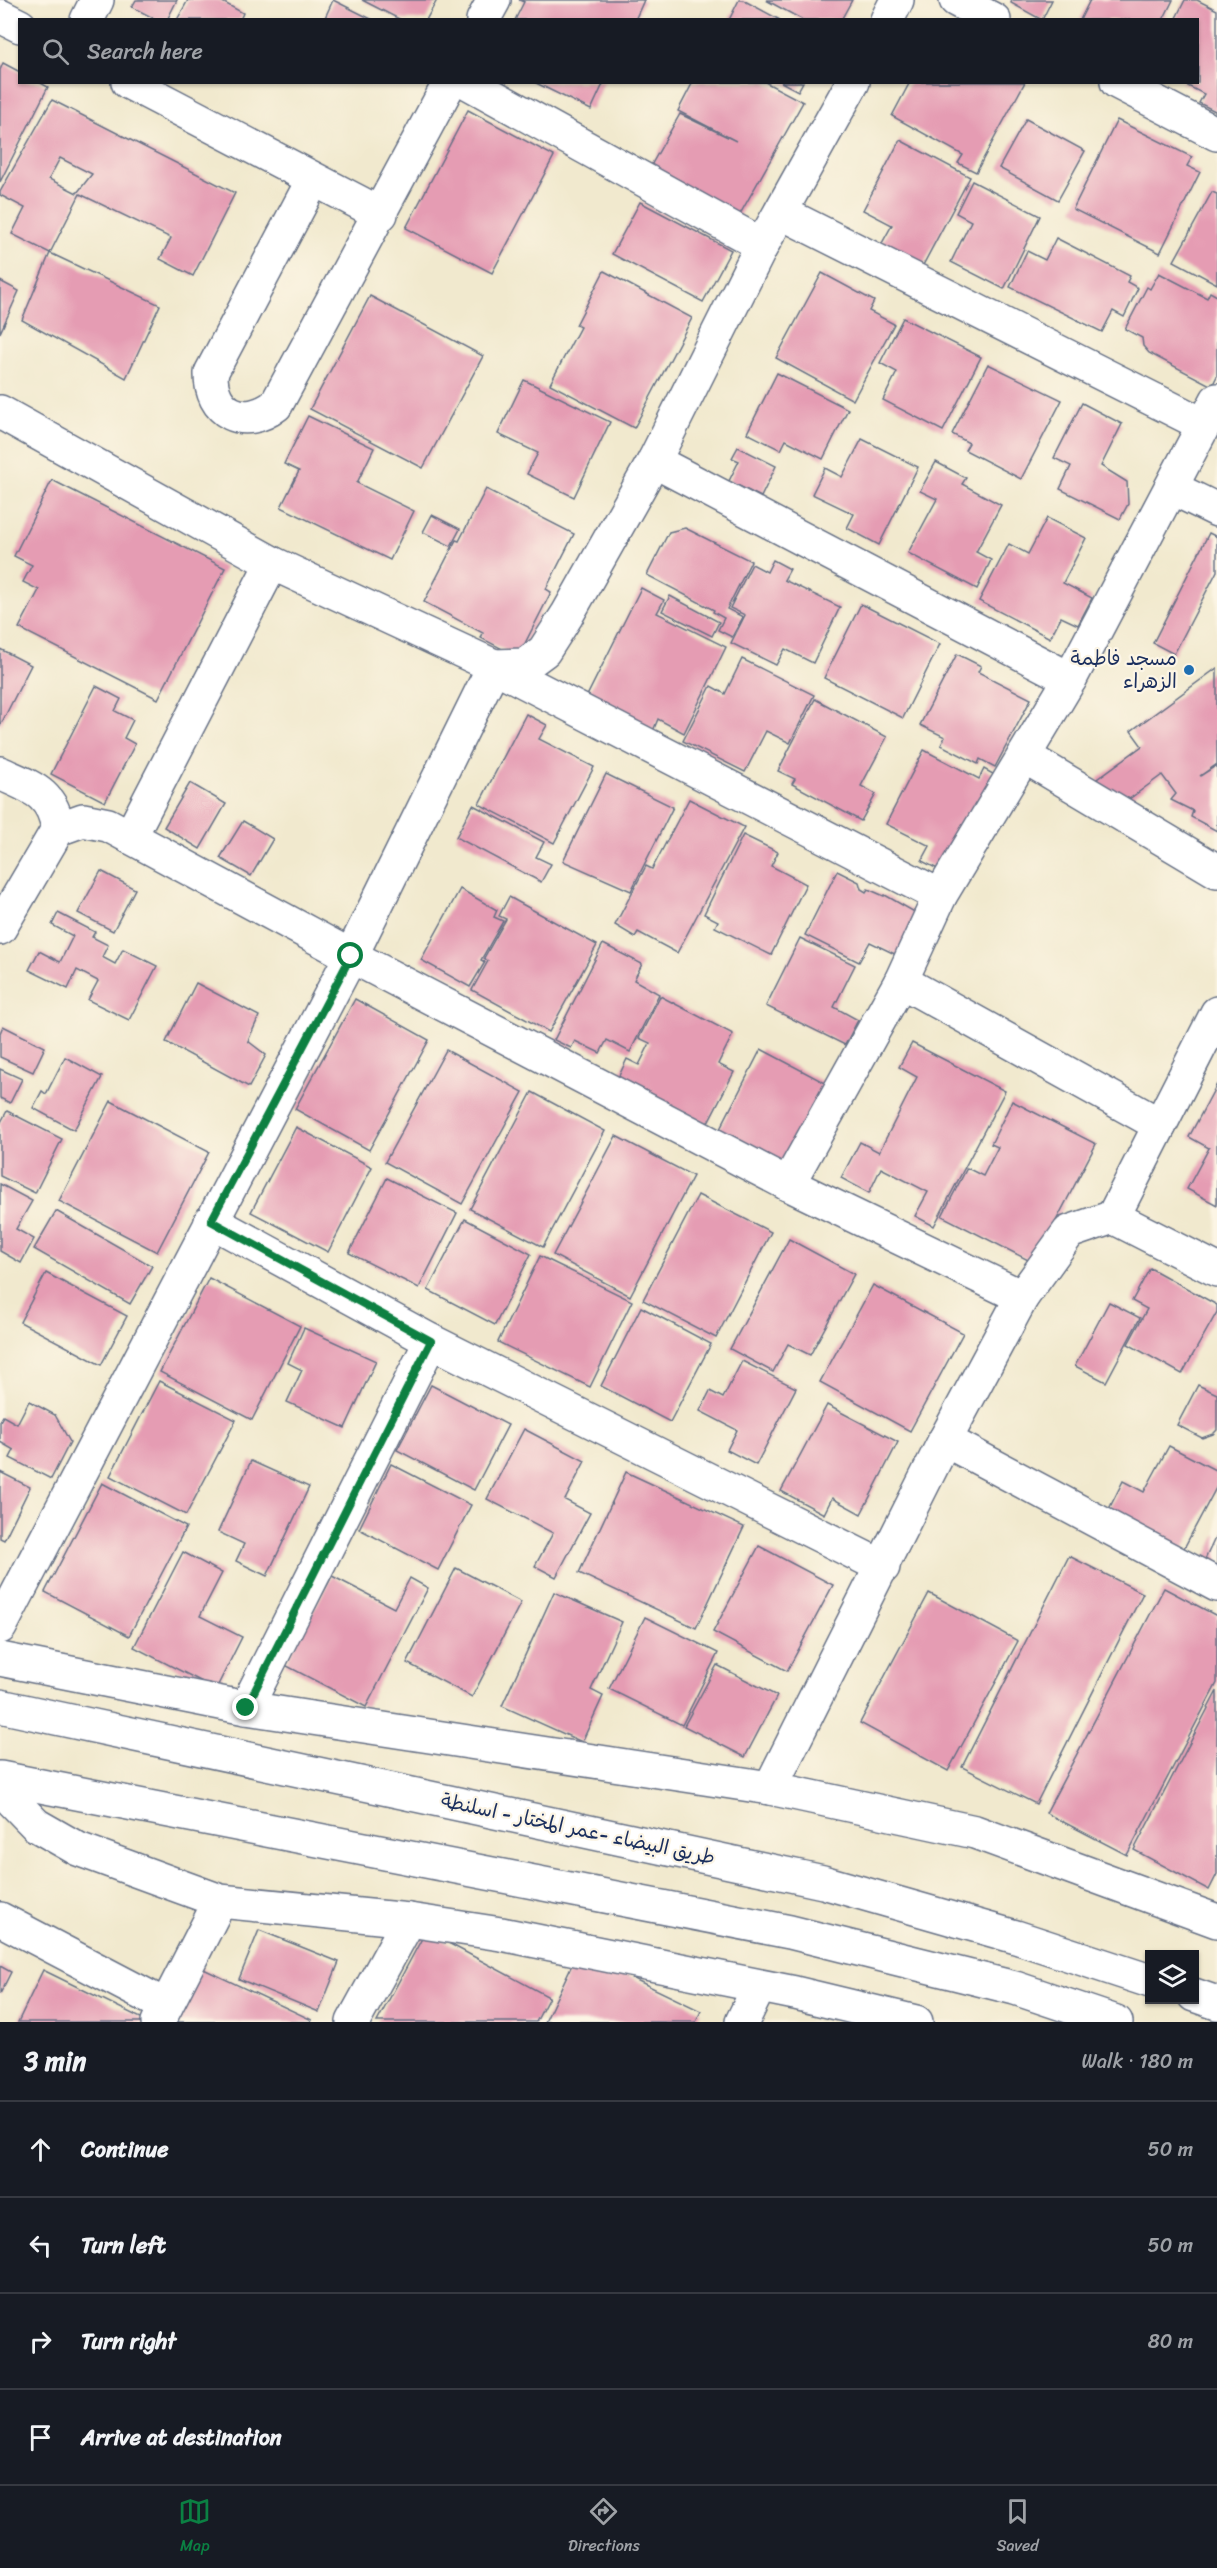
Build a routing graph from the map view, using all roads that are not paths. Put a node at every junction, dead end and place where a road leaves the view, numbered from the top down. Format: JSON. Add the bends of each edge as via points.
{"nodes":[{"id":1,"x":97,"y":0,"type":"edge"},
{"id":2,"x":494,"y":0,"type":"edge"},
{"id":3,"x":897,"y":0,"type":"edge"},
{"id":4,"x":956,"y":0,"type":"edge"},
{"id":5,"x":0,"y":16,"type":"edge"},
{"id":6,"x":88,"y":18,"type":"edge"},
{"id":7,"x":484,"y":18,"type":"edge"},
{"id":8,"x":888,"y":18,"type":"edge"},
{"id":9,"x":990,"y":18,"type":"edge"},
{"id":10,"x":18,"y":25,"type":"edge"},
{"id":11,"x":132,"y":84,"type":"edge"},
{"id":12,"x":449,"y":84,"type":"edge"},
{"id":13,"x":470,"y":84,"type":"edge"},
{"id":14,"x":852,"y":84,"type":"edge"},
{"id":15,"x":1121,"y":84,"type":"edge"},
{"id":16,"x":1217,"y":134,"type":"edge"},
{"id":17,"x":313,"y":180,"type":"junction"},
{"id":18,"x":782,"y":213,"type":"junction"},
{"id":19,"x":381,"y":214,"type":"junction"},
{"id":20,"x":762,"y":245,"type":"junction"},
{"id":21,"x":0,"y":412,"type":"edge"},
{"id":22,"x":1210,"y":413,"type":"edge"},
{"id":23,"x":654,"y":461,"type":"junction"},
{"id":24,"x":1172,"y":488,"type":"junction"},
{"id":25,"x":1217,"y":510,"type":"edge"},
{"id":26,"x":272,"y":563,"type":"junction"},
{"id":27,"x":494,"y":666,"type":"junction"},
{"id":28,"x":1071,"y":679,"type":"junction"},
{"id":29,"x":1024,"y":756,"type":"junction"},
{"id":30,"x":0,"y":773,"type":"edge"},
{"id":31,"x":58,"y":829,"type":"junction"},
{"id":32,"x":130,"y":837,"type":"junction"},
{"id":33,"x":1217,"y":871,"type":"edge"},
{"id":34,"x":940,"y":896,"type":"junction"},
{"id":35,"x":0,"y":928,"type":"edge"},
{"id":36,"x":351,"y":956,"type":"junction"},
{"id":37,"x":901,"y":981,"type":"junction"},
{"id":38,"x":1217,"y":1013,"type":"edge"},
{"id":39,"x":1160,"y":1125,"type":"junction"},
{"id":40,"x":788,"y":1184,"type":"junction"},
{"id":41,"x":1113,"y":1217,"type":"junction"},
{"id":42,"x":211,"y":1221,"type":"junction"},
{"id":43,"x":1217,"y":1270,"type":"edge"},
{"id":44,"x":1022,"y":1297,"type":"junction"},
{"id":45,"x":431,"y":1341,"type":"junction"},
{"id":46,"x":945,"y":1440,"type":"junction"},
{"id":47,"x":883,"y":1567,"type":"junction"},
{"id":48,"x":1217,"y":1585,"type":"edge"},
{"id":49,"x":0,"y":1627,"type":"edge"},
{"id":50,"x":0,"y":1659,"type":"edge"},
{"id":51,"x":0,"y":1706,"type":"edge"},
{"id":52,"x":246,"y":1708,"type":"junction"},
{"id":53,"x":0,"y":1778,"type":"edge"},
{"id":54,"x":0,"y":1788,"type":"edge"},
{"id":55,"x":770,"y":1788,"type":"junction"},
{"id":56,"x":220,"y":1900,"type":"junction"},
{"id":57,"x":0,"y":1919,"type":"edge"},
{"id":58,"x":409,"y":1920,"type":"junction"},
{"id":59,"x":1217,"y":1921,"type":"edge"},
{"id":60,"x":1145,"y":1980,"type":"edge"},
{"id":61,"x":759,"y":1987,"type":"junction"},
{"id":62,"x":1199,"y":1997,"type":"edge"},
{"id":63,"x":1217,"y":2003,"type":"edge"},
{"id":64,"x":162,"y":2014,"type":"edge"},
{"id":65,"x":353,"y":2022,"type":"edge"},
{"id":66,"x":742,"y":2022,"type":"edge"},
{"id":67,"x":916,"y":2022,"type":"edge"},
{"id":68,"x":1116,"y":2022,"type":"edge"}],
"edges":[{"from":1,"to":6,"type":"street"},
{"from":2,"to":7,"type":"street"},
{"from":3,"to":8,"type":"street"},
{"from":4,"to":9,"type":"street"},
{"from":5,"to":10,"type":"street"},
{"from":11,"to":17,"type":"street"},
{"from":12,"to":19,"type":"street"},
{"from":13,"to":20,"type":"street"},
{"from":14,"to":18,"type":"street"},
{"from":15,"to":16,"type":"street"},
{"from":17,"to":19,"type":"street"},
{"from":17,"to":19,"type":"street","via":[[211,373],[214,397],[231,414],[255,417],[276,405]]},
{"from":18,"to":20,"type":"street"},
{"from":18,"to":22,"type":"street"},
{"from":20,"to":23,"type":"street"},
{"from":21,"to":26,"type":"street"},
{"from":22,"to":24,"type":"street"},
{"from":23,"to":27,"type":"street","via":[[544,651],[525,665]]},
{"from":23,"to":28,"type":"street"},
{"from":24,"to":25,"type":"street"},
{"from":24,"to":28,"type":"street"},
{"from":26,"to":27,"type":"street"},
{"from":26,"to":32,"type":"street"},
{"from":27,"to":34,"type":"street"},
{"from":27,"to":36,"type":"street"},
{"from":28,"to":29,"type":"street"},
{"from":29,"to":33,"type":"street"},
{"from":29,"to":34,"type":"street"},
{"from":30,"to":31,"type":"street","via":[[42,794],[51,803]]},
{"from":31,"to":32,"type":"street","via":[[70,823],[95,821]]},
{"from":31,"to":35,"type":"street"},
{"from":32,"to":36,"type":"street"},
{"from":34,"to":37,"type":"street"},
{"from":36,"to":40,"type":"street"},
{"from":36,"to":42,"type":"street"},
{"from":37,"to":39,"type":"street"},
{"from":37,"to":40,"type":"street"},
{"from":38,"to":39,"type":"street"},
{"from":39,"to":41,"type":"street"},
{"from":40,"to":44,"type":"street"},
{"from":41,"to":43,"type":"street"},
{"from":41,"to":44,"type":"street","via":[[1069,1232]]},
{"from":42,"to":45,"type":"street"},
{"from":42,"to":49,"type":"street"},
{"from":44,"to":46,"type":"street"},
{"from":45,"to":47,"type":"street"},
{"from":45,"to":52,"type":"street"},
{"from":46,"to":47,"type":"street"},
{"from":46,"to":48,"type":"street"},
{"from":47,"to":55,"type":"street"},
{"from":50,"to":52,"type":"street"},
{"from":51,"to":60,"type":"street","name":"طريق البيضاء -عمر المختار - اسلنطة","via":[[823,1882],[1016,1937]]},
{"from":52,"to":55,"type":"street"},
{"from":53,"to":68,"type":"street","via":[[790,1932],[1016,1988]]},
{"from":54,"to":56,"type":"street","via":[[36,1825],[78,1849]]},
{"from":55,"to":59,"type":"street","via":[[975,1832]]},
{"from":56,"to":58,"type":"street"},
{"from":56,"to":64,"type":"street"},
{"from":57,"to":64,"type":"street"},
{"from":58,"to":61,"type":"street","via":[[501,1934]]},
{"from":58,"to":65,"type":"street"},
{"from":61,"to":66,"type":"street"},
{"from":61,"to":67,"type":"street"},
{"from":62,"to":63,"type":"street"}]}
